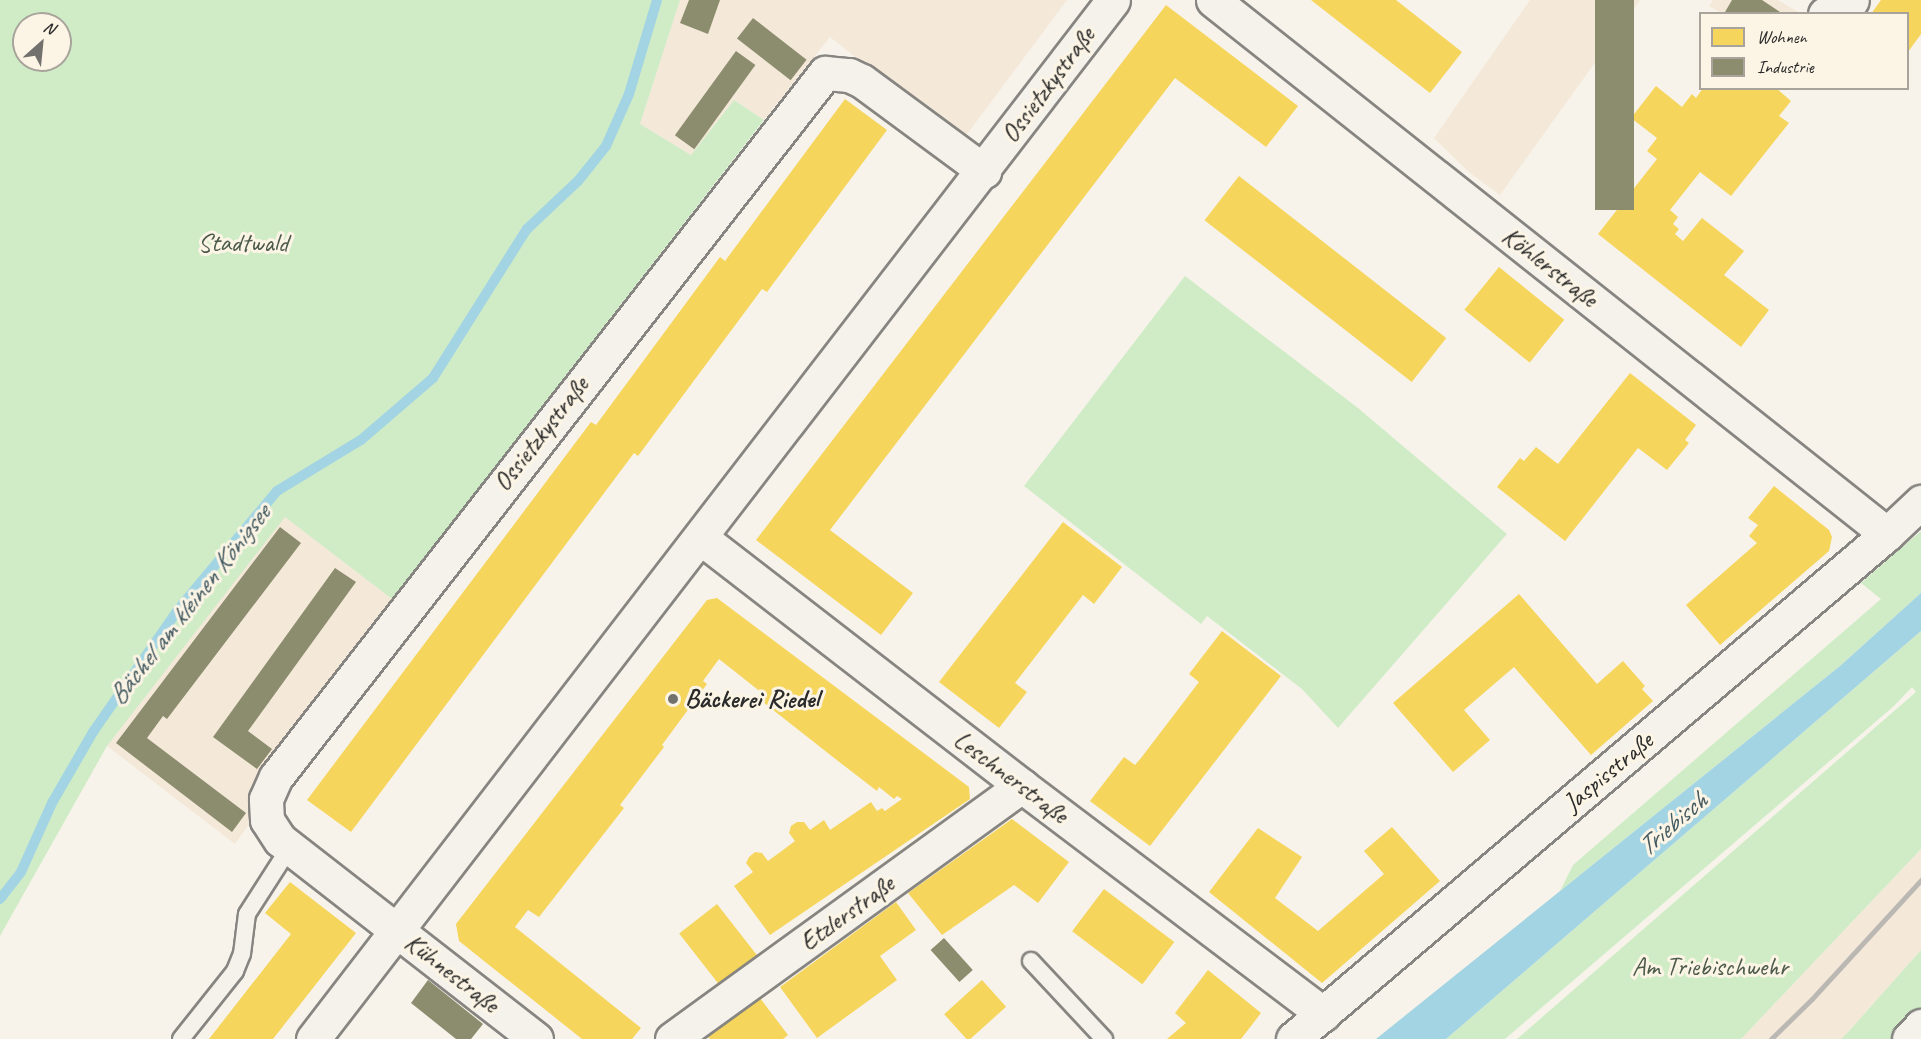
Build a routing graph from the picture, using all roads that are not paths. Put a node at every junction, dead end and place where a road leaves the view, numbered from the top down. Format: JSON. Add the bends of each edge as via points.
{"nodes":[{"id":1,"x":1113,"y":0,"type":"edge"},
{"id":2,"x":1213,"y":0,"type":"edge"},
{"id":3,"x":1803,"y":0,"type":"edge"},
{"id":4,"x":1852,"y":0,"type":"edge"},
{"id":5,"x":1821,"y":12,"type":"edge"},
{"id":6,"x":1832,"y":12,"type":"edge"},
{"id":7,"x":984,"y":171,"type":"junction"},
{"id":8,"x":1921,"y":502,"type":"edge"},
{"id":9,"x":1887,"y":534,"type":"junction"},
{"id":10,"x":701,"y":538,"type":"junction"},
{"id":11,"x":1022,"y":786,"type":"junction"},
{"id":12,"x":290,"y":847,"type":"junction"},
{"id":13,"x":397,"y":930,"type":"junction"},
{"id":14,"x":1031,"y":961,"type":"dead end"},
{"id":15,"x":1323,"y":1014,"type":"junction"},
{"id":16,"x":1921,"y":1026,"type":"edge"},
{"id":17,"x":180,"y":1039,"type":"edge"},
{"id":18,"x":313,"y":1039,"type":"edge"},
{"id":19,"x":536,"y":1039,"type":"edge"},
{"id":20,"x":672,"y":1039,"type":"edge"},
{"id":21,"x":1104,"y":1039,"type":"edge"},
{"id":22,"x":1293,"y":1039,"type":"edge"},
{"id":23,"x":1909,"y":1039,"type":"edge"}],
"edges":[{"from":1,"to":7,"type":"street","name":"Ossietzkystraße"},
{"from":2,"to":9,"type":"street","name":"Köhlerstraße"},
{"from":3,"to":5,"type":"street"},
{"from":4,"to":6,"type":"street","via":[[1845,9]]},
{"from":7,"to":10,"type":"street","name":"Ossietzkystraße"},
{"from":7,"to":12,"type":"street","name":"Ossietzkystraße","via":[[862,81],[849,75],[825,73],[276,777],[266,799],[267,820],[280,840]]},
{"from":8,"to":9,"type":"street","name":"Jaspisstraße"},
{"from":9,"to":15,"type":"street","name":"Jaspisstraße"},
{"from":10,"to":11,"type":"street","name":"Leschnerstraße"},
{"from":10,"to":13,"type":"street","name":"Ossietzkystraße"},
{"from":11,"to":15,"type":"street","name":"Leschnerstraße"},
{"from":11,"to":20,"type":"street","name":"Etzlerstraße"},
{"from":12,"to":13,"type":"street","name":"Ossietzkystraße"},
{"from":12,"to":17,"type":"lane","via":[[247,914],[242,954],[235,971]]},
{"from":13,"to":18,"type":"street","name":"Ossietzkystraße"},
{"from":13,"to":19,"type":"street","name":"Kühnestraße"},
{"from":14,"to":21,"type":"lane"},
{"from":15,"to":22,"type":"street","name":"Jaspisstraße"},
{"from":16,"to":23,"type":"street"}]}
